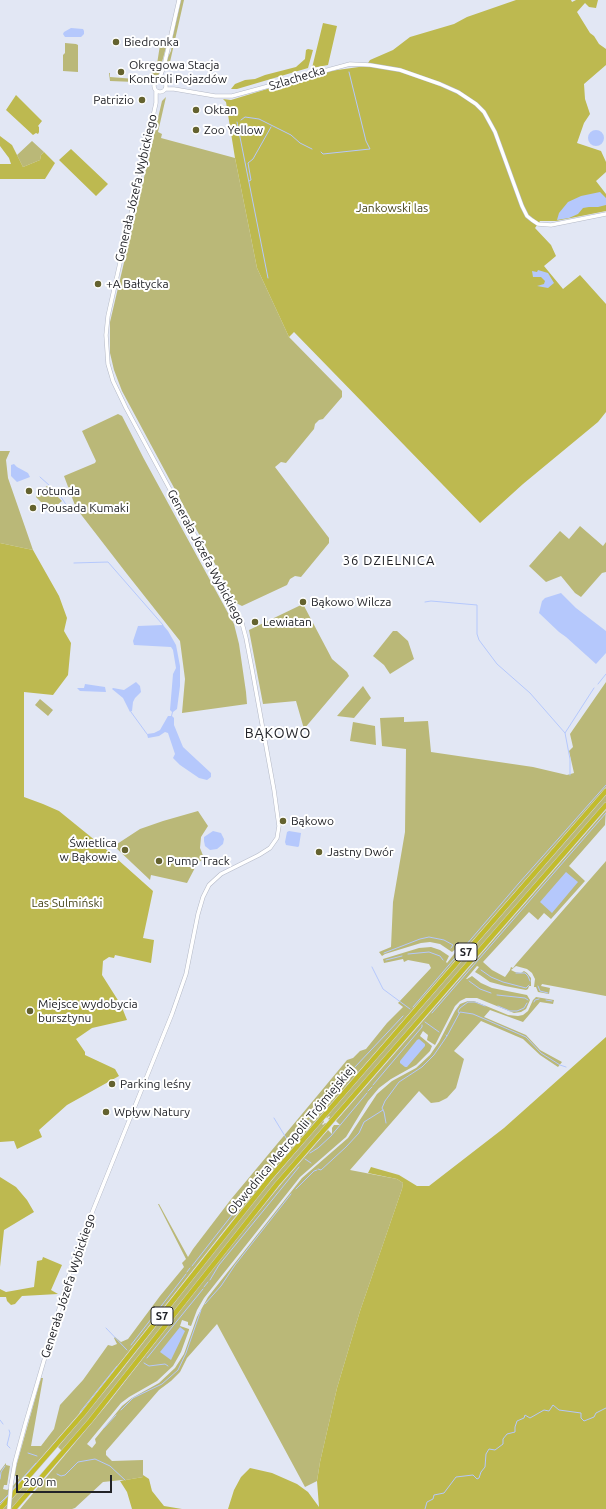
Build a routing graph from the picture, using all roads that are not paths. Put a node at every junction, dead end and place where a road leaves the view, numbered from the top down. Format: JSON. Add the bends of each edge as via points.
{"nodes":[{"id":1,"x":179,"y":0,"type":"edge"},
{"id":2,"x":162,"y":82,"type":"junction"},
{"id":3,"x":174,"y":89,"type":"junction"},
{"id":4,"x":165,"y":90,"type":"junction"},
{"id":5,"x":156,"y":91,"type":"junction"},
{"id":6,"x":161,"y":92,"type":"junction"},
{"id":7,"x":156,"y":103,"type":"junction"},
{"id":8,"x":606,"y":214,"type":"edge"},
{"id":9,"x":606,"y":791,"type":"edge"},
{"id":10,"x":606,"y":805,"type":"edge"},
{"id":11,"x":0,"y":1509,"type":"edge"},
{"id":12,"x":9,"y":1509,"type":"edge"},
{"id":13,"x":14,"y":1509,"type":"edge"}],
"edges":[{"from":1,"to":2,"type":"main road"},
{"from":2,"to":3,"type":"main road","name":"Szlachecka"},
{"from":2,"to":4,"type":"main road"},
{"from":2,"to":5,"type":"main road","via":[[156,82]]},
{"from":3,"to":4,"type":"main road","name":"Szlachecka"},
{"from":3,"to":8,"type":"main road","name":"Szlachecka","via":[[215,96],[232,96],[350,64],[384,67],[421,77],[458,92],[484,112],[495,132],[525,213],[532,220],[542,225],[551,225]]},
{"from":4,"to":6,"type":"main road"},
{"from":5,"to":6,"type":"main road"},
{"from":5,"to":7,"type":"main road","name":"Generała Józefa Wybickiego"},
{"from":6,"to":7,"type":"main road","name":"Generała Józefa Wybickiego"},
{"from":7,"to":12,"type":"main road","name":"Generała Józefa Wybickiego","bridge":true,"via":[[108,316],[108,364],[126,408],[242,623],[279,826],[277,838],[270,848],[221,874],[209,885],[203,897],[186,974],[172,1014],[75,1255],[15,1462]]},
{"from":9,"to":11,"type":"highway","name":"Obwodnica Metropolii Trójmiejskiej","number":"S7","via":[[254,1198],[83,1414]]},
{"from":10,"to":13,"type":"highway","name":"Obwodnica Metropolii Trójmiejskiej","number":"S7","via":[[332,1120],[237,1234],[90,1421]]}]}
